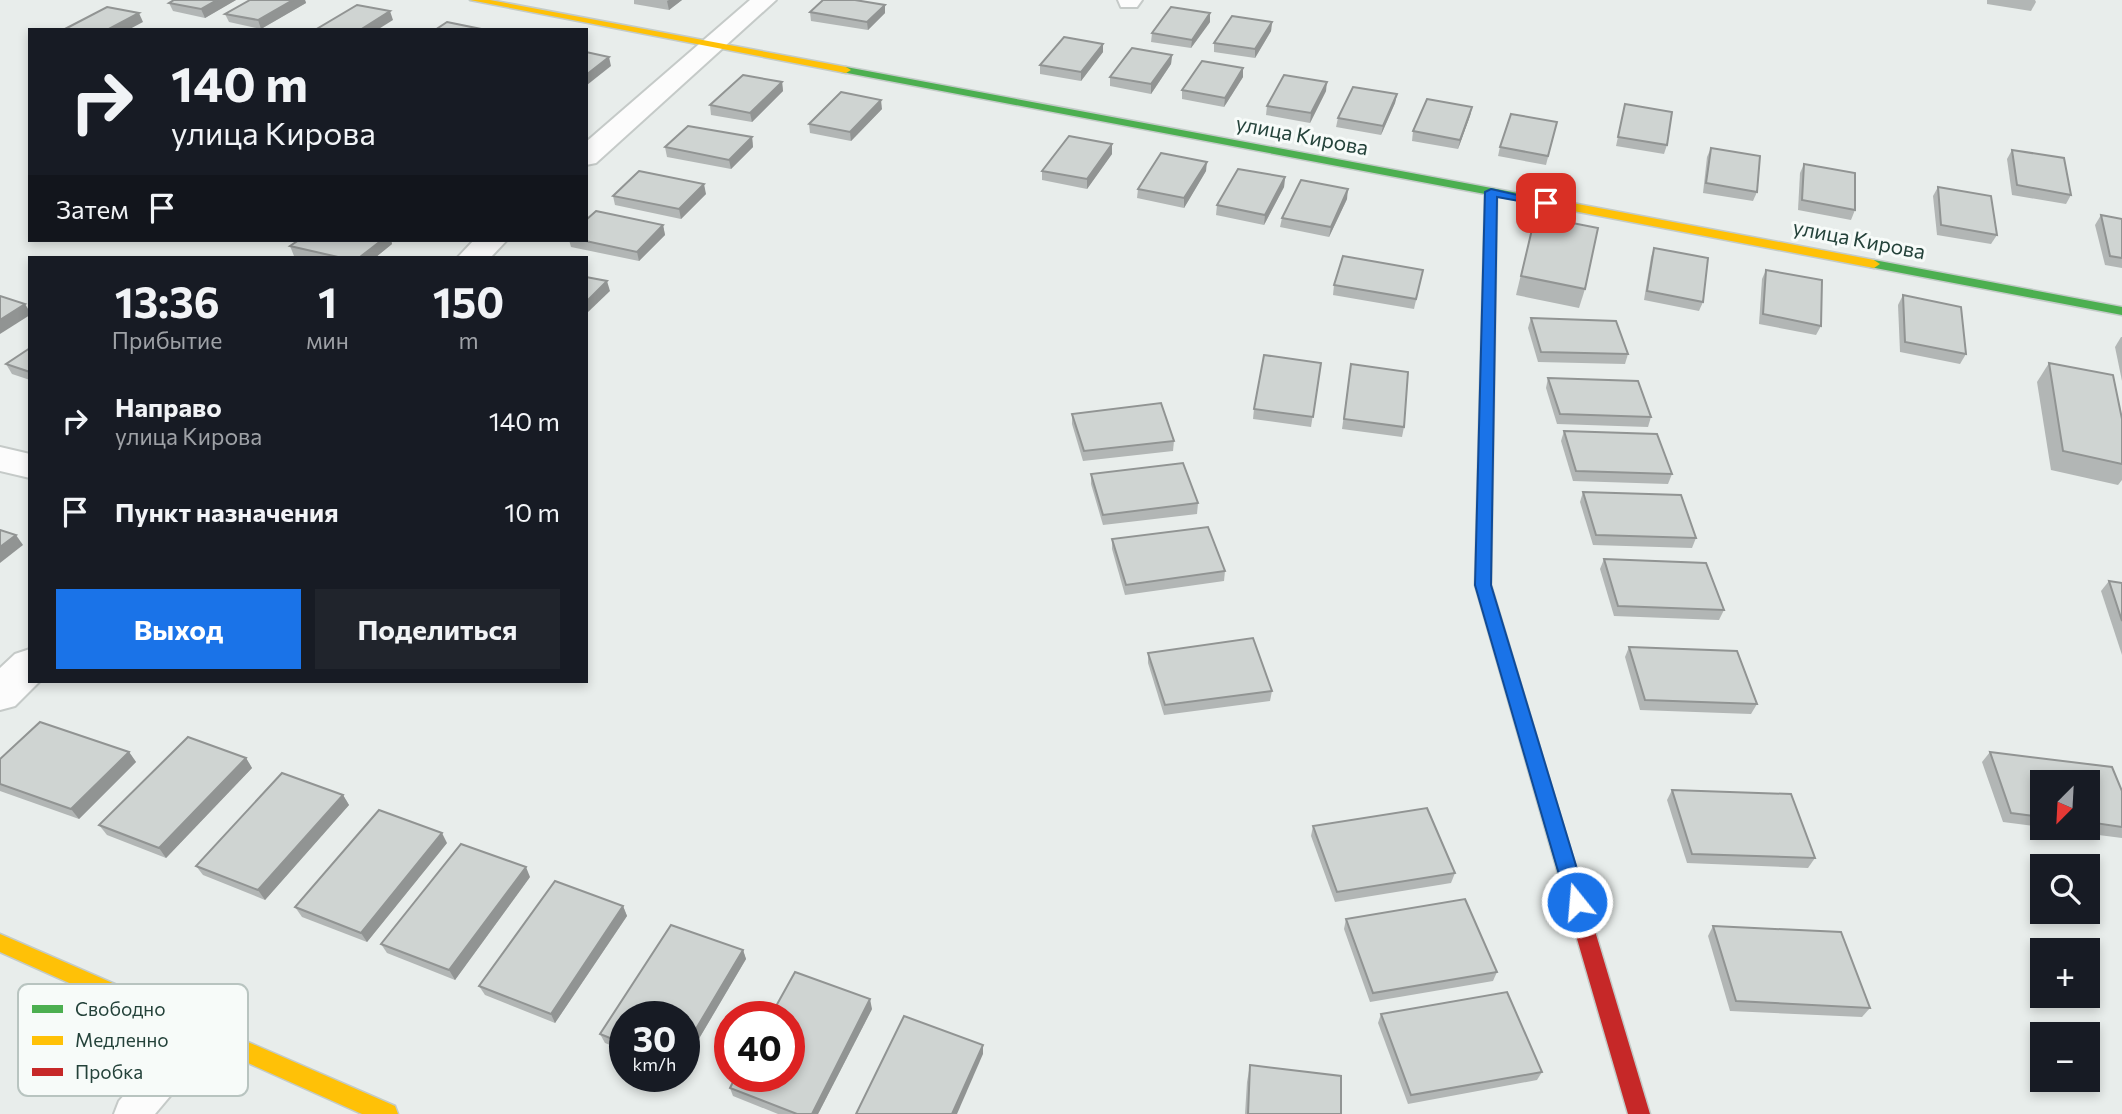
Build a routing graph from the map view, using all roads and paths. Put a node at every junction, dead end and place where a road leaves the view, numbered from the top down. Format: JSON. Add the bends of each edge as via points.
{"nodes":[{"id":1,"x":475,"y":0,"type":"edge"},
{"id":2,"x":764,"y":0,"type":"edge"},
{"id":3,"x":715,"y":45,"type":"junction"},
{"id":4,"x":588,"y":156,"type":"edge"},
{"id":5,"x":1491,"y":192,"type":"junction"},
{"id":6,"x":490,"y":242,"type":"edge"},
{"id":7,"x":473,"y":256,"type":"edge"},
{"id":8,"x":2122,"y":311,"type":"edge"},
{"id":9,"x":0,"y":459,"type":"edge"},
{"id":10,"x":28,"y":466,"type":"edge"},
{"id":11,"x":28,"y":667,"type":"edge"},
{"id":12,"x":0,"y":694,"type":"edge"},
{"id":13,"x":0,"y":943,"type":"edge"},
{"id":14,"x":92,"y":984,"type":"edge"},
{"id":15,"x":248,"y":1053,"type":"edge"},
{"id":16,"x":147,"y":1096,"type":"edge"},
{"id":17,"x":132,"y":1114,"type":"edge"},
{"id":18,"x":387,"y":1114,"type":"edge"},
{"id":19,"x":1640,"y":1114,"type":"edge"}],
"edges":[{"from":1,"to":3,"type":"street","name":"улица Кирова"},
{"from":2,"to":3,"type":"street"},
{"from":3,"to":4,"type":"street"},
{"from":3,"to":5,"type":"street","name":"улица Кирова"},
{"from":5,"to":8,"type":"street","name":"улица Кирова"},
{"from":5,"to":19,"type":"street","via":[[1483,585]]},
{"from":6,"to":7,"type":"street"},
{"from":9,"to":10,"type":"street"},
{"from":11,"to":12,"type":"street"},
{"from":13,"to":14,"type":"street"},
{"from":15,"to":18,"type":"street"},
{"from":16,"to":17,"type":"lane"}]}
